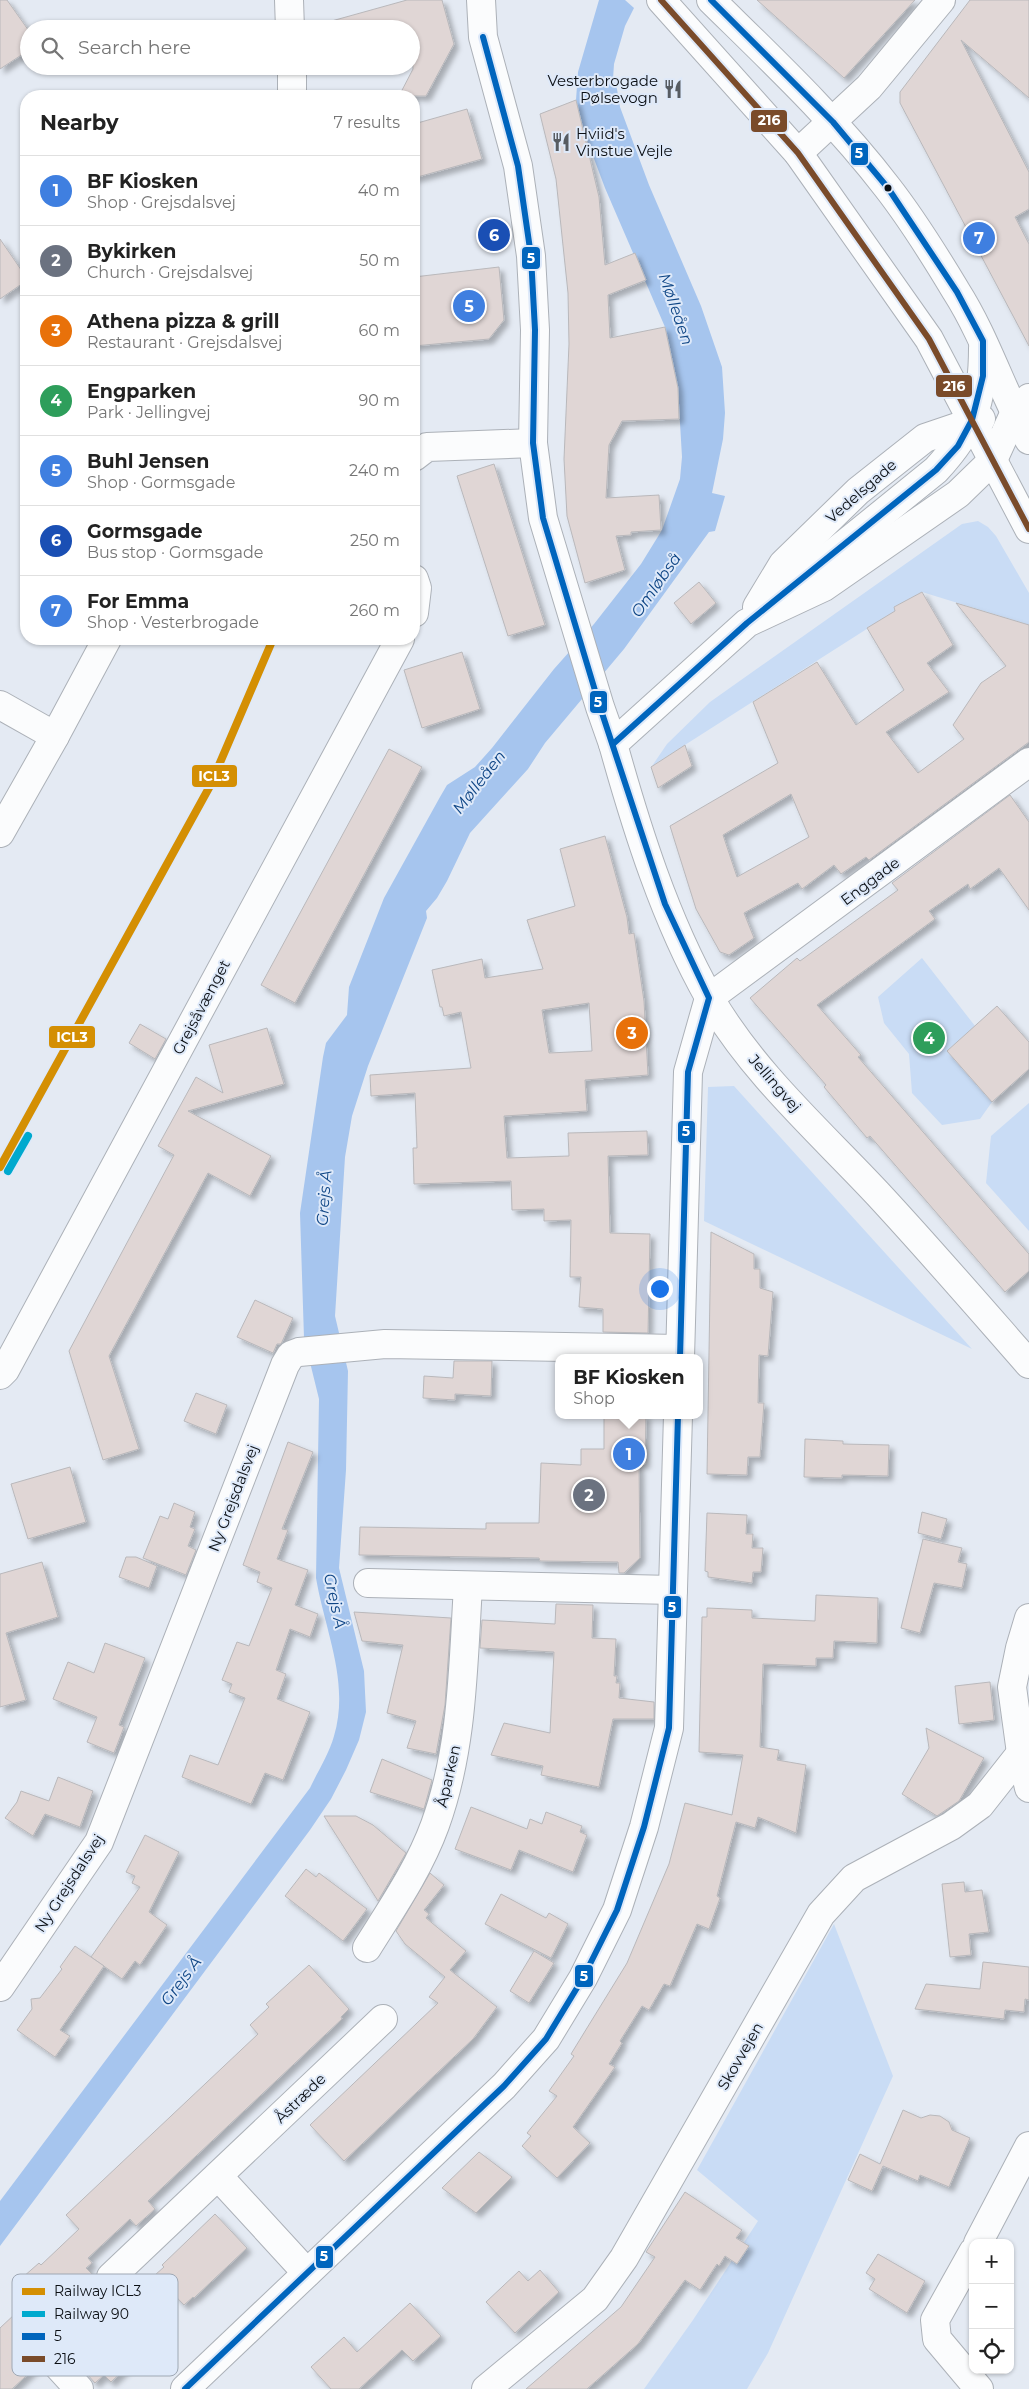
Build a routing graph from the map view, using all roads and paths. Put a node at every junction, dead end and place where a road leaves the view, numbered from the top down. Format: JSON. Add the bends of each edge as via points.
{"nodes":[{"id":1,"x":289,"y":0,"type":"edge"},
{"id":2,"x":481,"y":0,"type":"edge"},
{"id":3,"x":661,"y":0,"type":"edge"},
{"id":4,"x":711,"y":0,"type":"edge"},
{"id":5,"x":941,"y":0,"type":"edge"},
{"id":6,"x":290,"y":20,"type":"edge"},
{"id":7,"x":292,"y":75,"type":"edge"},
{"id":8,"x":292,"y":90,"type":"edge"},
{"id":9,"x":833,"y":122,"type":"junction"},
{"id":10,"x":798,"y":153,"type":"junction"},
{"id":11,"x":983,"y":341,"type":"junction"},
{"id":12,"x":1022,"y":406,"type":"edge"},
{"id":13,"x":972,"y":420,"type":"junction"},
{"id":14,"x":1029,"y":440,"type":"edge"},
{"id":15,"x":533,"y":443,"type":"junction"},
{"id":16,"x":420,"y":452,"type":"edge"},
{"id":17,"x":993,"y":460,"type":"junction"},
{"id":18,"x":1029,"y":529,"type":"edge"},
{"id":19,"x":747,"y":623,"type":"junction"},
{"id":20,"x":104,"y":645,"type":"edge"},
{"id":21,"x":397,"y":645,"type":"edge"},
{"id":22,"x":0,"y":706,"type":"edge"},
{"id":23,"x":55,"y":736,"type":"junction"},
{"id":24,"x":613,"y":744,"type":"junction"},
{"id":25,"x":1029,"y":762,"type":"edge"},
{"id":26,"x":0,"y":833,"type":"edge"},
{"id":27,"x":709,"y":998,"type":"junction"},
{"id":28,"x":680,"y":1354,"type":"edge"},
{"id":29,"x":1029,"y":1364,"type":"edge"},
{"id":30,"x":0,"y":1375,"type":"edge"},
{"id":31,"x":678,"y":1419,"type":"edge"},
{"id":32,"x":368,"y":1583,"type":"dead end"},
{"id":33,"x":468,"y":1586,"type":"junction"},
{"id":34,"x":673,"y":1590,"type":"junction"},
{"id":35,"x":1029,"y":1618,"type":"edge"},
{"id":36,"x":1021,"y":1752,"type":"junction"},
{"id":37,"x":1029,"y":1788,"type":"edge"},
{"id":38,"x":367,"y":1948,"type":"dead end"},
{"id":39,"x":0,"y":1987,"type":"edge"},
{"id":40,"x":383,"y":2019,"type":"dead end"},
{"id":41,"x":1029,"y":2146,"type":"edge"},
{"id":42,"x":218,"y":2176,"type":"junction"},
{"id":43,"x":980,"y":2239,"type":"edge"},
{"id":44,"x":969,"y":2259,"type":"edge"},
{"id":45,"x":307,"y":2272,"type":"junction"},
{"id":46,"x":114,"y":2274,"type":"edge"},
{"id":47,"x":67,"y":2376,"type":"edge"},
{"id":48,"x":79,"y":2389,"type":"edge"},
{"id":49,"x":185,"y":2389,"type":"edge"},
{"id":50,"x":486,"y":2389,"type":"edge"},
{"id":51,"x":979,"y":2389,"type":"edge"}],
"edges":[{"from":1,"to":6,"type":"street"},
{"from":2,"to":15,"type":"street","name":"Jellingvej","via":[[483,37],[518,166],[531,256],[535,330]]},
{"from":3,"to":10,"type":"street"},
{"from":4,"to":9,"type":"street"},
{"from":5,"to":9,"type":"street","via":[[869,87]]},
{"from":7,"to":8,"type":"street"},
{"from":9,"to":10,"type":"street"},
{"from":9,"to":11,"type":"street","via":[[888,188],[957,292]]},
{"from":10,"to":13,"type":"street","via":[[929,339]]},
{"from":11,"to":12,"type":"street"},
{"from":11,"to":13,"type":"street","via":[[983,376]]},
{"from":12,"to":13,"type":"street"},
{"from":12,"to":14,"type":"street"},
{"from":12,"to":17,"type":"street"},
{"from":13,"to":17,"type":"street"},
{"from":13,"to":19,"type":"street","via":[[958,446],[936,470]]},
{"from":15,"to":16,"type":"street","via":[[427,447]]},
{"from":15,"to":24,"type":"street","name":"Jellingvej","via":[[543,518]]},
{"from":17,"to":18,"type":"street"},
{"from":17,"to":19,"type":"street","via":[[958,494],[824,586]]},
{"from":19,"to":24,"type":"street"},
{"from":20,"to":23,"type":"street"},
{"from":21,"to":30,"type":"street","name":"Grejsåvænget"},
{"from":22,"to":23,"type":"street"},
{"from":23,"to":26,"type":"street"},
{"from":24,"to":27,"type":"street","name":"Jellingvej","via":[[665,904]]},
{"from":25,"to":27,"type":"street","name":"Enggade"},
{"from":27,"to":28,"type":"street","via":[[688,1072]]},
{"from":27,"to":29,"type":"street","name":"Jellingvej","via":[[768,1078],[878,1194]]},
{"from":28,"to":39,"type":"street","name":"Ny Grejsdalsvej","via":[[427,1344],[345,1347],[299,1352],[291,1356],[99,1842]]},
{"from":31,"to":34,"type":"street"},
{"from":32,"to":33,"type":"street"},
{"from":33,"to":34,"type":"street"},
{"from":33,"to":38,"type":"street","name":"Åparken","via":[[460,1714],[452,1772],[435,1826],[415,1869]]},
{"from":34,"to":45,"type":"street","via":[[669,1728],[644,1827],[617,1910],[584,1978],[546,2038],[504,2086]]},
{"from":35,"to":36,"type":"street","via":[[1012,1688]]},
{"from":36,"to":37,"type":"street"},
{"from":36,"to":50,"type":"street","name":"Skovvejen","via":[[980,1805],[950,1826],[854,1878],[822,1914],[624,2258],[600,2292]]},
{"from":40,"to":42,"type":"street","name":"Åstræde"},
{"from":41,"to":43,"type":"street"},
{"from":42,"to":45,"type":"street"},
{"from":42,"to":46,"type":"street","name":"Åstræde"},
{"from":44,"to":51,"type":"street","via":[[935,2320],[937,2339]]},
{"from":45,"to":49,"type":"street"},
{"from":47,"to":48,"type":"street"}]}
